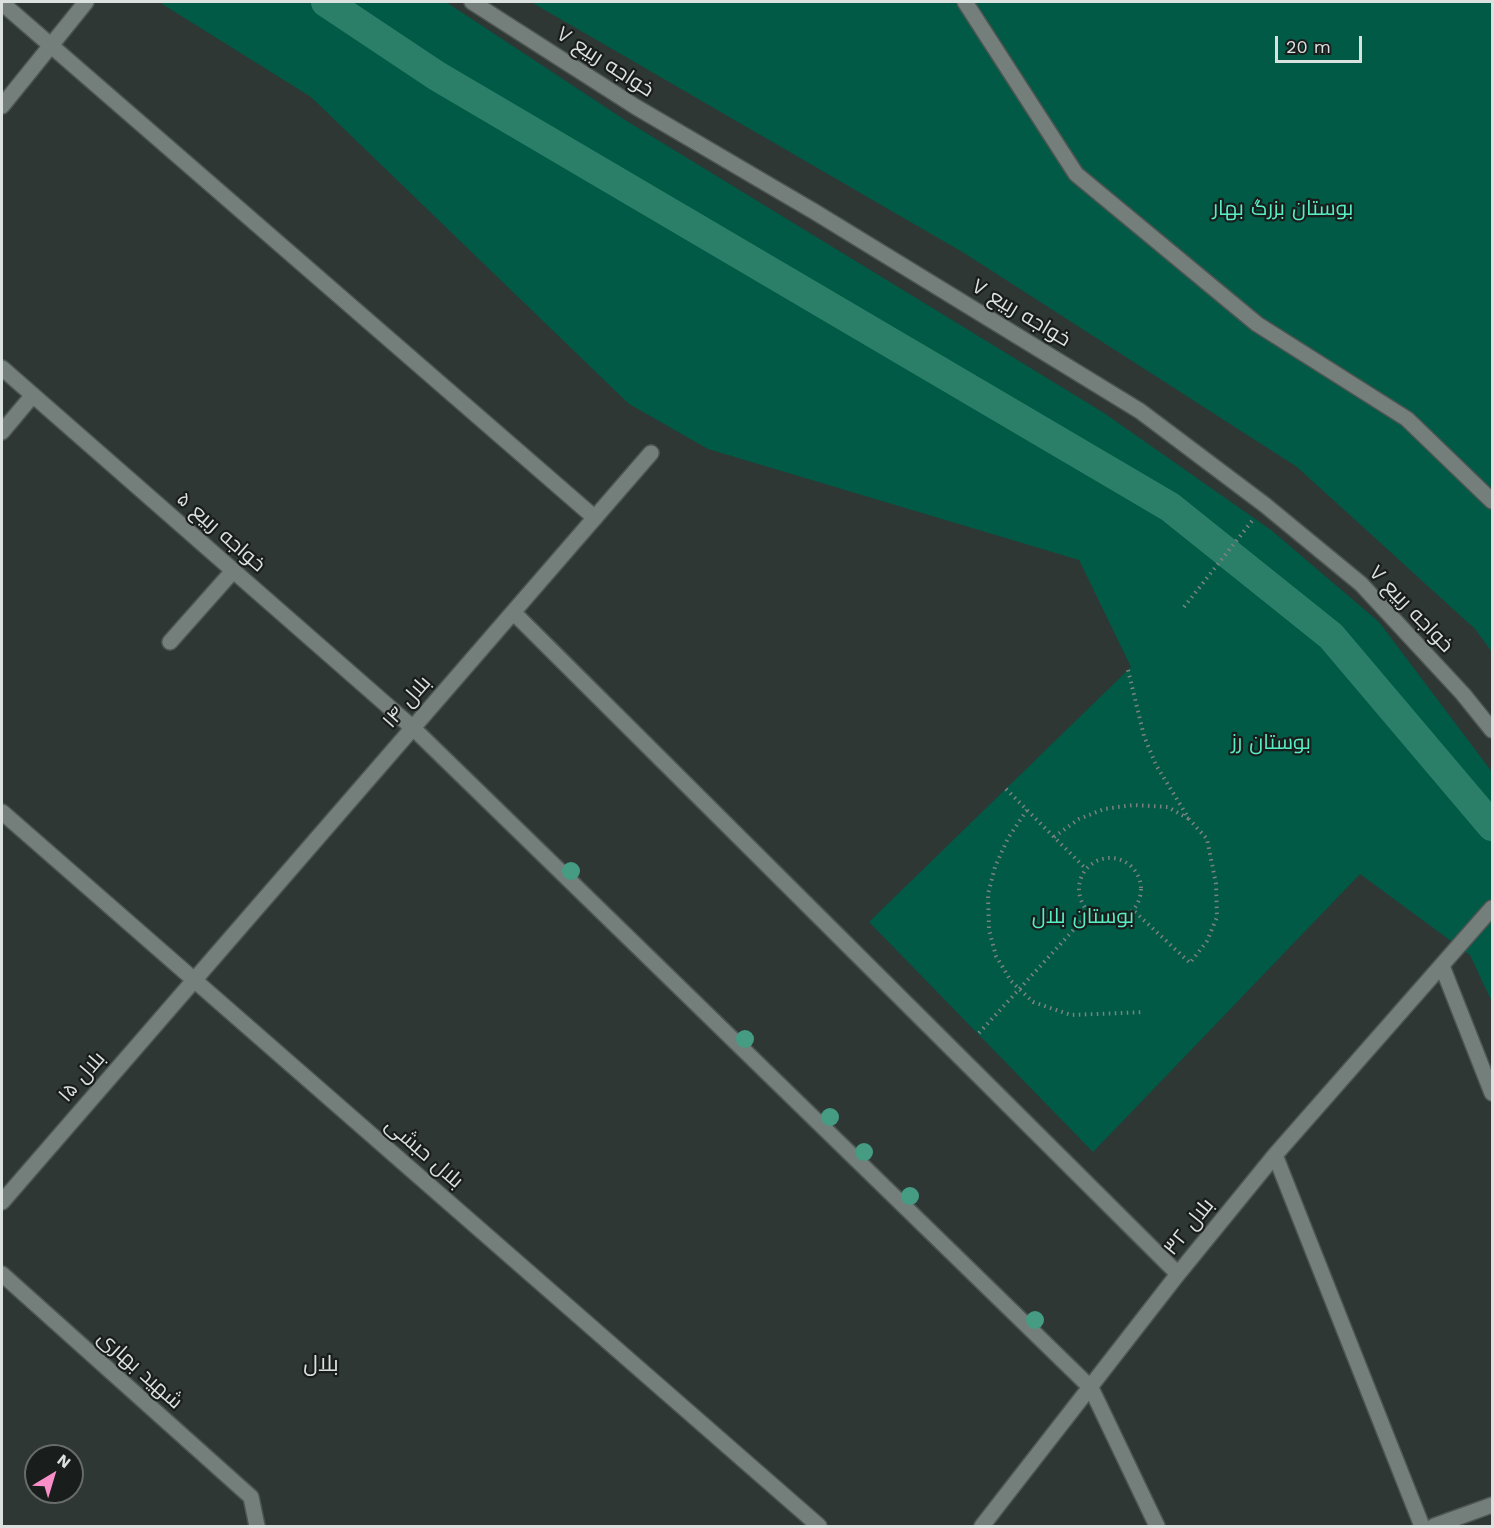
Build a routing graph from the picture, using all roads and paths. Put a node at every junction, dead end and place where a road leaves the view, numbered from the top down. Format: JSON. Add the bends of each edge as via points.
{"nodes":[{"id":1,"x":86,"y":2,"type":"edge"},
{"id":2,"x":472,"y":2,"type":"edge"},
{"id":3,"x":965,"y":2,"type":"edge"},
{"id":4,"x":2,"y":3,"type":"edge"},
{"id":5,"x":51,"y":47,"type":"junction"},
{"id":6,"x":2,"y":106,"type":"edge"},
{"id":7,"x":2,"y":368,"type":"edge"},
{"id":8,"x":33,"y":395,"type":"junction"},
{"id":9,"x":2,"y":432,"type":"edge"},
{"id":10,"x":651,"y":453,"type":"dead end"},
{"id":11,"x":1492,"y":501,"type":"edge"},
{"id":12,"x":595,"y":518,"type":"junction"},
{"id":13,"x":1239,"y":537,"type":"dead end"},
{"id":14,"x":233,"y":571,"type":"junction"},
{"id":15,"x":1184,"y":607,"type":"dead end"},
{"id":16,"x":513,"y":612,"type":"junction"},
{"id":17,"x":170,"y":642,"type":"dead end"},
{"id":18,"x":1128,"y":670,"type":"dead end"},
{"id":19,"x":412,"y":728,"type":"junction"},
{"id":20,"x":1492,"y":730,"type":"edge"},
{"id":21,"x":1006,"y":789,"type":"dead end"},
{"id":22,"x":1027,"y":810,"type":"junction"},
{"id":23,"x":2,"y":812,"type":"edge"},
{"id":24,"x":1189,"y":819,"type":"junction"},
{"id":25,"x":1054,"y":837,"type":"junction"},
{"id":26,"x":1085,"y":868,"type":"junction"},
{"id":27,"x":1492,"y":908,"type":"edge"},
{"id":28,"x":1134,"y":910,"type":"junction"},
{"id":29,"x":1089,"y":914,"type":"junction"},
{"id":30,"x":1442,"y":966,"type":"junction"},
{"id":31,"x":195,"y":979,"type":"junction"},
{"id":32,"x":1020,"y":989,"type":"junction"},
{"id":33,"x":1144,"y":1012,"type":"dead end"},
{"id":34,"x":979,"y":1033,"type":"dead end"},
{"id":35,"x":1492,"y":1093,"type":"edge"},
{"id":36,"x":1275,"y":1155,"type":"junction"},
{"id":37,"x":2,"y":1202,"type":"edge"},
{"id":38,"x":2,"y":1274,"type":"edge"},
{"id":39,"x":1178,"y":1274,"type":"junction"},
{"id":40,"x":1091,"y":1388,"type":"junction"},
{"id":41,"x":1492,"y":1505,"type":"edge"},
{"id":42,"x":257,"y":1527,"type":"edge"},
{"id":43,"x":819,"y":1527,"type":"edge"},
{"id":44,"x":982,"y":1527,"type":"edge"},
{"id":45,"x":1157,"y":1527,"type":"edge"},
{"id":46,"x":1422,"y":1527,"type":"edge"},
{"id":47,"x":1434,"y":1527,"type":"edge"}],
"edges":[{"from":1,"to":5,"type":"street"},
{"from":2,"to":20,"type":"street","name":"خواجه ربیع ۷","via":[[636,107],[1140,411],[1265,505],[1361,584]]},
{"from":3,"to":11,"type":"street","via":[[1076,174],[1257,324],[1407,419]]},
{"from":4,"to":5,"type":"street"},
{"from":5,"to":6,"type":"street"},
{"from":5,"to":12,"type":"street"},
{"from":7,"to":8,"type":"street","name":"خواجه ربیع ۵"},
{"from":8,"to":9,"type":"street"},
{"from":8,"to":14,"type":"street","name":"خواجه ربیع ۵"},
{"from":10,"to":12,"type":"street","name":"بلال ۱۴"},
{"from":12,"to":16,"type":"street","name":"بلال ۱۴"},
{"from":13,"to":15,"type":"path"},
{"from":14,"to":17,"type":"street"},
{"from":14,"to":19,"type":"street","name":"خواجه ربیع ۵"},
{"from":16,"to":19,"type":"street","name":"بلال ۱۴"},
{"from":16,"to":39,"type":"street"},
{"from":18,"to":24,"type":"path","via":[[1144,736],[1156,765]]},
{"from":19,"to":31,"type":"street","name":"بلال ۱۴"},
{"from":19,"to":40,"type":"street","name":"خواجه ربیع ۵"},
{"from":21,"to":22,"type":"path"},
{"from":22,"to":25,"type":"path"},
{"from":22,"to":32,"type":"path","via":[[1008,838],[988,894],[989,930],[996,956]]},
{"from":23,"to":31,"type":"street","name":"بلال حبشی"},
{"from":24,"to":25,"type":"path","via":[[1168,807],[1133,805],[1104,809],[1079,819]]},
{"from":24,"to":28,"type":"path","via":[[1207,839],[1216,884],[1217,917],[1207,941],[1190,963]]},
{"from":25,"to":26,"type":"path"},
{"from":26,"to":28,"type":"path","via":[[1109,856],[1132,865],[1143,887]]},
{"from":26,"to":29,"type":"path","via":[[1078,891]]},
{"from":27,"to":30,"type":"street","name":"بلال ۳۲"},
{"from":28,"to":29,"type":"path","via":[[1113,921]]},
{"from":29,"to":32,"type":"path"},
{"from":30,"to":35,"type":"street"},
{"from":30,"to":36,"type":"street","name":"بلال ۳۲"},
{"from":31,"to":37,"type":"street","name":"بلال ۱۵"},
{"from":31,"to":43,"type":"street","name":"بلال حبشی"},
{"from":32,"to":33,"type":"path","via":[[1034,1002],[1071,1015]]},
{"from":32,"to":34,"type":"path"},
{"from":36,"to":39,"type":"street","name":"بلال ۳۲"},
{"from":36,"to":46,"type":"street"},
{"from":38,"to":42,"type":"street","name":"شهید بهاری","via":[[251,1497]]},
{"from":39,"to":40,"type":"street","name":"بلال ۳۲"},
{"from":40,"to":44,"type":"street","name":"بلال ۳۲"},
{"from":40,"to":45,"type":"street"},
{"from":41,"to":47,"type":"street"}]}
